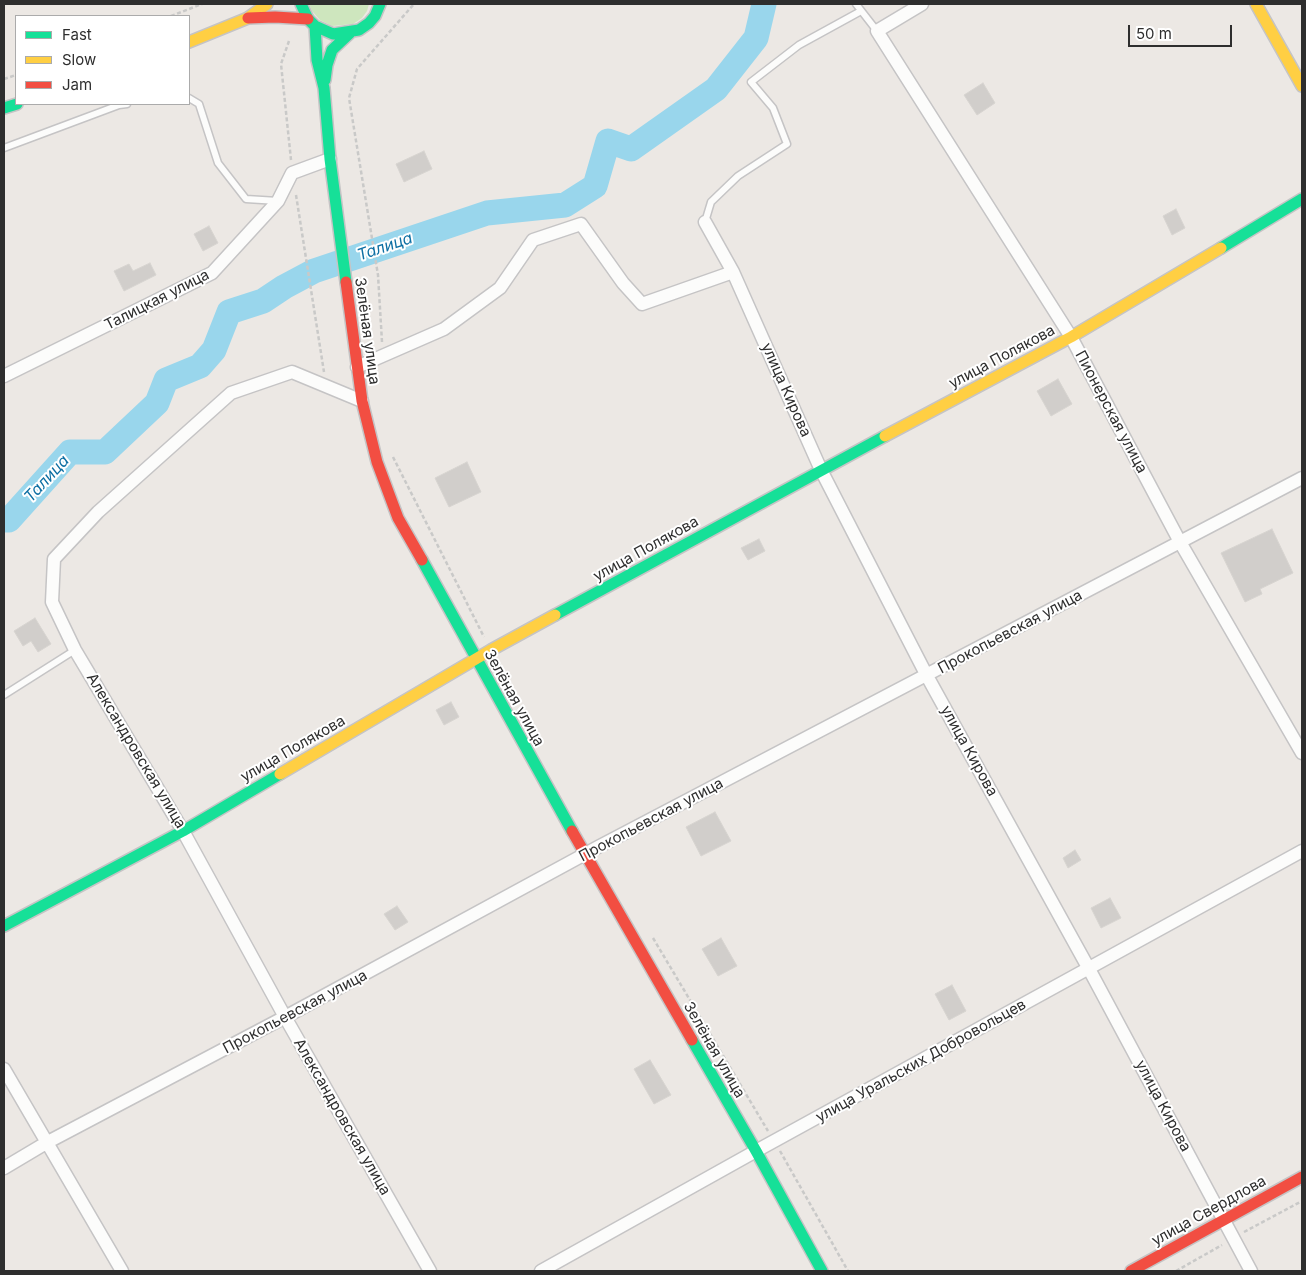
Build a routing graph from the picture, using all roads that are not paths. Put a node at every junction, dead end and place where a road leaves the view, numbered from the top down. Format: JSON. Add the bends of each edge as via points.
{"nodes":[{"id":1,"x":267,"y":4,"type":"edge"},
{"id":2,"x":301,"y":4,"type":"edge"},
{"id":3,"x":856,"y":4,"type":"edge"},
{"id":4,"x":922,"y":4,"type":"edge"},
{"id":5,"x":1256,"y":4,"type":"edge"},
{"id":6,"x":381,"y":5,"type":"edge"},
{"id":7,"x":861,"y":11,"type":"junction"},
{"id":8,"x":248,"y":18,"type":"junction"},
{"id":9,"x":312,"y":23,"type":"junction"},
{"id":10,"x":877,"y":31,"type":"junction"},
{"id":11,"x":350,"y":33,"type":"junction"},
{"id":12,"x":190,"y":42,"type":"edge"},
{"id":13,"x":1302,"y":86,"type":"edge"},
{"id":14,"x":324,"y":88,"type":"junction"},
{"id":15,"x":190,"y":99,"type":"edge"},
{"id":16,"x":119,"y":105,"type":"edge"},
{"id":17,"x":4,"y":148,"type":"edge"},
{"id":18,"x":330,"y":159,"type":"junction"},
{"id":19,"x":1302,"y":199,"type":"edge"},
{"id":20,"x":278,"y":201,"type":"junction"},
{"id":21,"x":704,"y":222,"type":"joint"},
{"id":22,"x":733,"y":272,"type":"junction"},
{"id":23,"x":1071,"y":337,"type":"junction"},
{"id":24,"x":358,"y":367,"type":"junction"},
{"id":25,"x":4,"y":376,"type":"edge"},
{"id":26,"x":362,"y":401,"type":"junction"},
{"id":27,"x":821,"y":470,"type":"junction"},
{"id":28,"x":1302,"y":478,"type":"edge"},
{"id":29,"x":1180,"y":542,"type":"junction"},
{"id":30,"x":75,"y":650,"type":"junction"},
{"id":31,"x":476,"y":659,"type":"junction"},
{"id":32,"x":927,"y":676,"type":"junction"},
{"id":33,"x":4,"y":694,"type":"edge"},
{"id":34,"x":1302,"y":753,"type":"edge"},
{"id":35,"x":183,"y":831,"type":"junction"},
{"id":36,"x":1302,"y":851,"type":"edge"},
{"id":37,"x":585,"y":855,"type":"junction"},
{"id":38,"x":4,"y":926,"type":"edge"},
{"id":39,"x":1089,"y":969,"type":"junction"},
{"id":40,"x":284,"y":1017,"type":"junction"},
{"id":41,"x":4,"y":1069,"type":"edge"},
{"id":42,"x":46,"y":1143,"type":"junction"},
{"id":43,"x":756,"y":1151,"type":"junction"},
{"id":44,"x":4,"y":1168,"type":"edge"},
{"id":45,"x":1302,"y":1177,"type":"edge"},
{"id":46,"x":1224,"y":1220,"type":"junction"},
{"id":47,"x":122,"y":1271,"type":"edge"},
{"id":48,"x":430,"y":1271,"type":"edge"},
{"id":49,"x":541,"y":1271,"type":"edge"},
{"id":50,"x":822,"y":1271,"type":"edge"},
{"id":51,"x":1131,"y":1271,"type":"edge"},
{"id":52,"x":1251,"y":1271,"type":"edge"}],
"edges":[{"from":1,"to":8,"type":"street"},
{"from":2,"to":9,"type":"street"},
{"from":3,"to":7,"type":"lane","name":"Пионерская улица"},
{"from":4,"to":10,"type":"street"},
{"from":5,"to":13,"type":"street"},
{"from":6,"to":11,"type":"street","via":[[369,24]]},
{"from":7,"to":10,"type":"lane","name":"Пионерская улица"},
{"from":7,"to":21,"type":"lane","via":[[799,46],[751,82],[773,108],[787,144],[738,176],[711,202]]},
{"from":8,"to":9,"type":"street","via":[[275,17]]},
{"from":8,"to":12,"type":"street"},
{"from":9,"to":11,"type":"street","via":[[333,34]]},
{"from":9,"to":14,"type":"street"},
{"from":10,"to":23,"type":"street","name":"Пионерская улица"},
{"from":11,"to":14,"type":"street","via":[[332,50]]},
{"from":14,"to":18,"type":"street","name":"Зелёная улица"},
{"from":15,"to":20,"type":"lane","via":[[199,104],[218,163],[246,199]]},
{"from":16,"to":17,"type":"lane"},
{"from":18,"to":20,"type":"street","name":"Талицкая улица","via":[[292,173]]},
{"from":18,"to":24,"type":"street","name":"Зелёная улица"},
{"from":19,"to":23,"type":"street","name":"улица Полякова"},
{"from":20,"to":25,"type":"street","name":"Талицкая улица","via":[[212,273]]},
{"from":21,"to":22,"type":"street","name":"улица Кирова"},
{"from":22,"to":24,"type":"street","via":[[642,304],[581,224],[533,240],[500,288],[444,329]]},
{"from":22,"to":27,"type":"street","name":"улица Кирова"},
{"from":23,"to":27,"type":"street","name":"улица Полякова"},
{"from":23,"to":29,"type":"street","name":"Пионерская улица"},
{"from":24,"to":26,"type":"street","name":"Зелёная улица"},
{"from":26,"to":30,"type":"street","name":"Александровская улица","via":[[292,372],[231,393],[98,512],[54,559],[52,602]]},
{"from":26,"to":31,"type":"street","name":"Зелёная улица","via":[[377,462],[398,518]]},
{"from":27,"to":31,"type":"street","name":"улица Полякова"},
{"from":27,"to":32,"type":"street","name":"улица Кирова"},
{"from":28,"to":29,"type":"street","name":"Прокопьевская улица"},
{"from":29,"to":32,"type":"street","name":"Прокопьевская улица"},
{"from":29,"to":34,"type":"street","name":"Пионерская улица"},
{"from":30,"to":33,"type":"lane"},
{"from":30,"to":35,"type":"street","name":"Александровская улица"},
{"from":31,"to":35,"type":"street","name":"улица Полякова"},
{"from":31,"to":37,"type":"street","name":"Зелёная улица"},
{"from":32,"to":37,"type":"street","name":"Прокопьевская улица"},
{"from":32,"to":39,"type":"street","name":"улица Кирова"},
{"from":35,"to":38,"type":"street","name":"улица Полякова"},
{"from":35,"to":40,"type":"street","name":"Александровская улица"},
{"from":36,"to":39,"type":"street","name":"улица Уральских Добровольцев"},
{"from":37,"to":40,"type":"street","name":"Прокопьевская улица"},
{"from":37,"to":43,"type":"street","name":"Зелёная улица"},
{"from":39,"to":43,"type":"street","name":"улица Уральских Добровольцев"},
{"from":39,"to":46,"type":"street","name":"улица Кирова"},
{"from":40,"to":42,"type":"street","name":"Прокопьевская улица"},
{"from":40,"to":48,"type":"street","name":"Александровская улица"},
{"from":41,"to":42,"type":"street"},
{"from":42,"to":44,"type":"street","name":"Прокопьевская улица"},
{"from":42,"to":47,"type":"street"},
{"from":43,"to":49,"type":"street","name":"улица Уральских Добровольцев"},
{"from":43,"to":50,"type":"street","name":"Зелёная улица"},
{"from":45,"to":46,"type":"street","name":"улица Свердлова"},
{"from":46,"to":51,"type":"street","name":"улица Свердлова"},
{"from":46,"to":52,"type":"street","name":"улица Кирова"}]}
